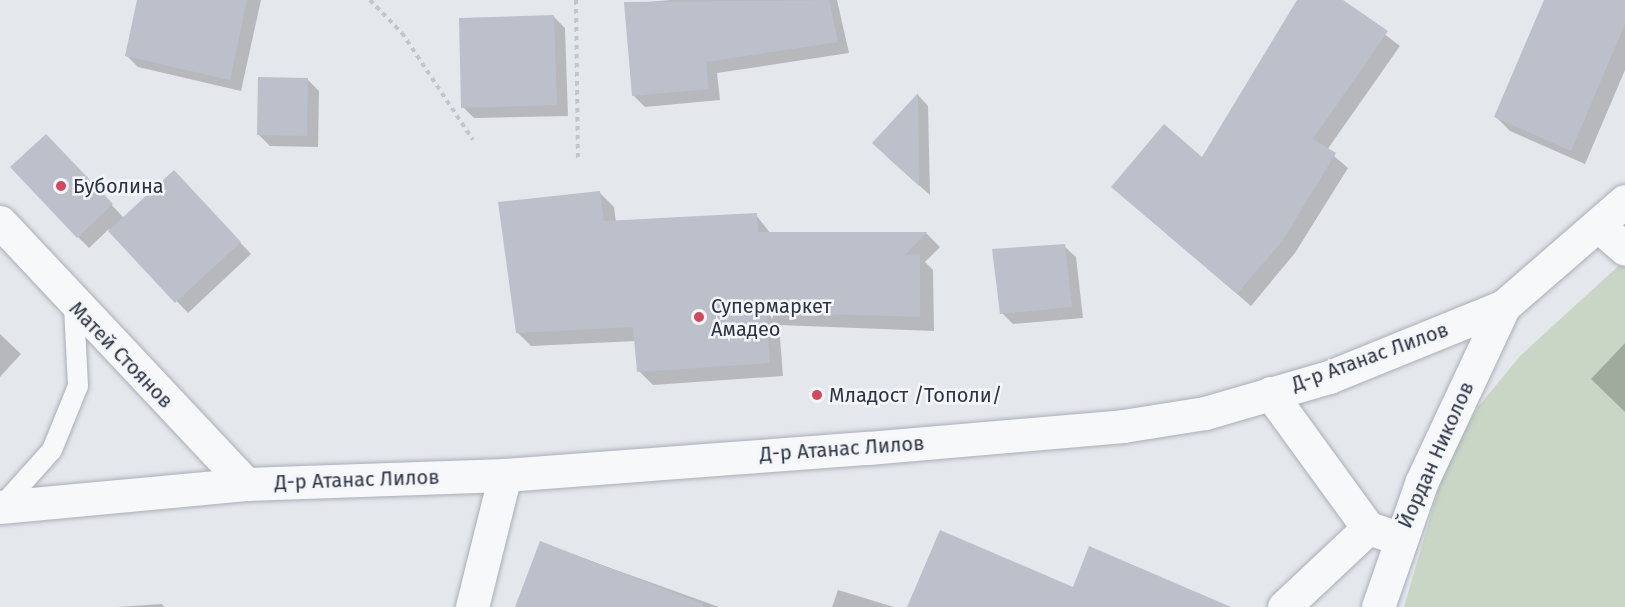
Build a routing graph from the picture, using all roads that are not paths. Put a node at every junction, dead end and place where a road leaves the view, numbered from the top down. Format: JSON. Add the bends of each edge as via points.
{"nodes":[{"id":1,"x":1625,"y":201,"type":"edge"},
{"id":2,"x":0,"y":222,"type":"edge"},
{"id":3,"x":1600,"y":227,"type":"junction"},
{"id":4,"x":1625,"y":249,"type":"edge"},
{"id":5,"x":74,"y":306,"type":"junction"},
{"id":6,"x":1504,"y":306,"type":"junction"},
{"id":7,"x":1270,"y":393,"type":"junction"},
{"id":8,"x":505,"y":475,"type":"junction"},
{"id":9,"x":246,"y":484,"type":"junction"},
{"id":10,"x":1,"y":507,"type":"edge"},
{"id":11,"x":1368,"y":528,"type":"junction"},
{"id":12,"x":1399,"y":538,"type":"junction"},
{"id":13,"x":472,"y":607,"type":"edge"},
{"id":14,"x":1284,"y":607,"type":"edge"},
{"id":15,"x":1378,"y":607,"type":"edge"}],
"edges":[{"from":1,"to":3,"type":"street","name":"Д-р Атанас Лилов"},
{"from":2,"to":5,"type":"street","name":"Матей Стоянов"},
{"from":3,"to":4,"type":"street"},
{"from":3,"to":6,"type":"street","name":"Д-р Атанас Лилов"},
{"from":5,"to":9,"type":"street","name":"Матей Стоянов"},
{"from":5,"to":10,"type":"lane","via":[[78,386],[52,450]]},
{"from":6,"to":7,"type":"street","name":"Д-р Атанас Лилов","via":[[1329,377]]},
{"from":6,"to":12,"type":"street","name":"Йордан Николов"},
{"from":7,"to":8,"type":"street","name":"Д-р Атанас Лилов","via":[[1205,413],[1123,426]]},
{"from":7,"to":11,"type":"street"},
{"from":8,"to":9,"type":"street","name":"Д-р Атанас Лилов"},
{"from":8,"to":13,"type":"street"},
{"from":9,"to":10,"type":"street","name":"Д-р Атанас Лилов"},
{"from":11,"to":12,"type":"street"},
{"from":11,"to":14,"type":"street"},
{"from":12,"to":15,"type":"street","name":"Йордан Николов"}]}
